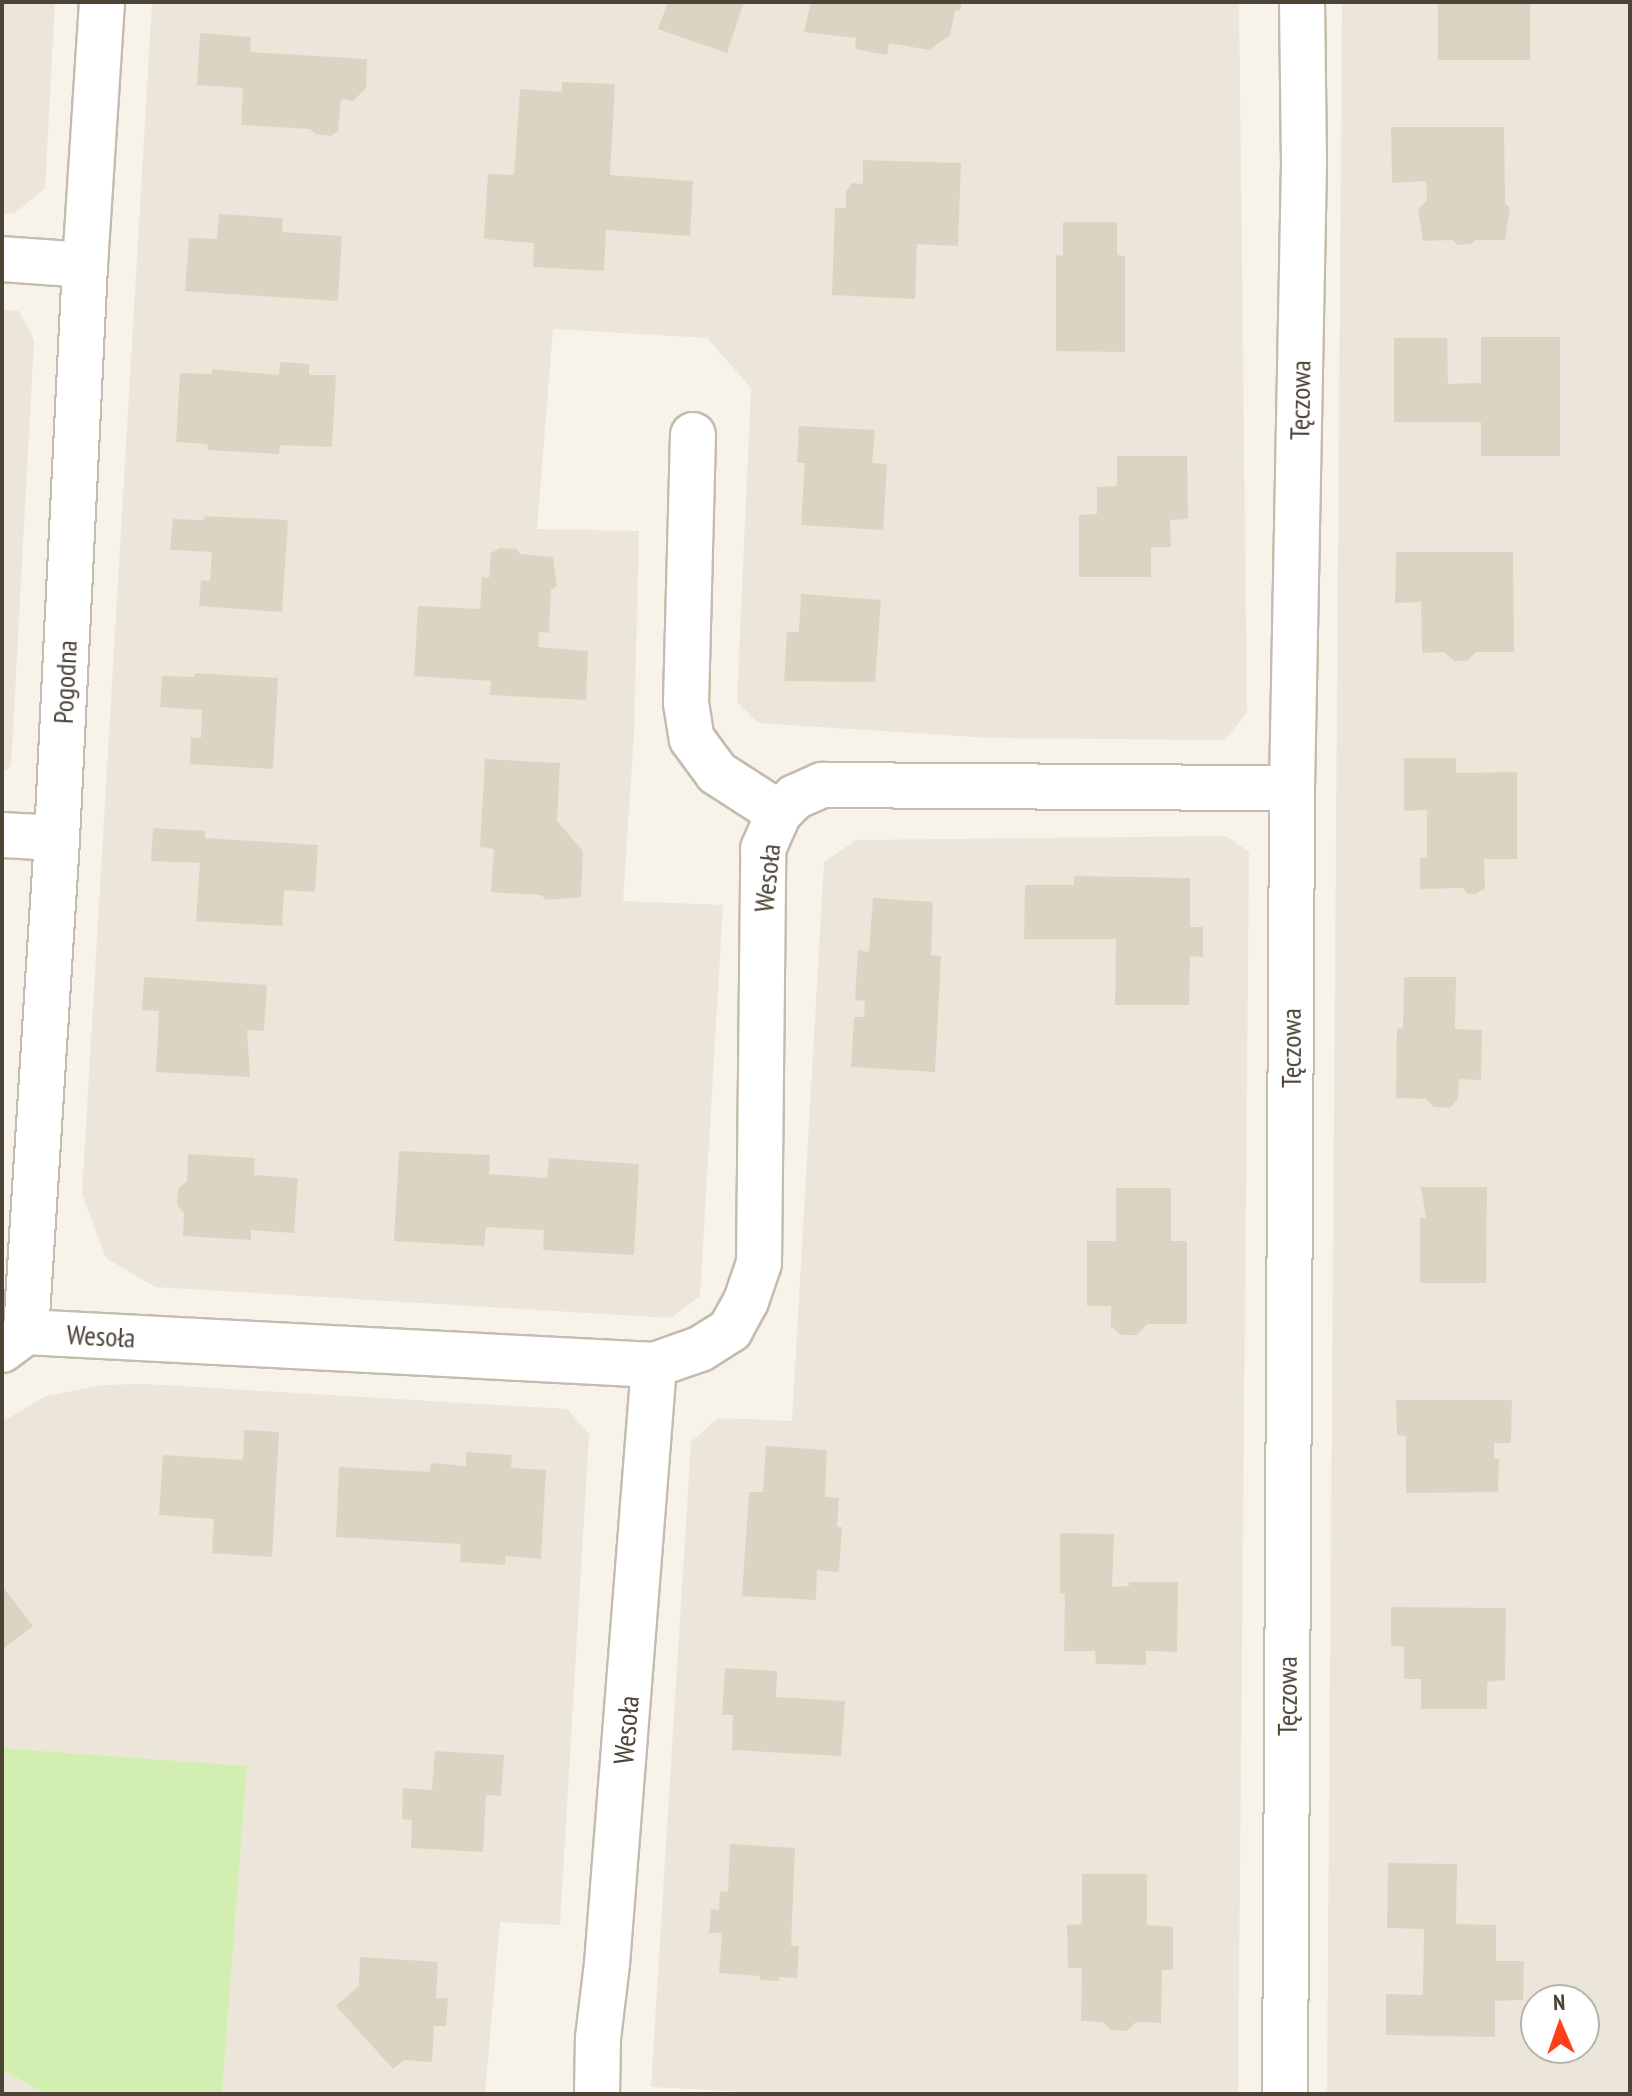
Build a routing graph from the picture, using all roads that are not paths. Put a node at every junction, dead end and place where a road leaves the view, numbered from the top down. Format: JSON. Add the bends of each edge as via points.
{"nodes":[{"id":1,"x":102,"y":2,"type":"edge"},
{"id":2,"x":1302,"y":2,"type":"edge"},
{"id":3,"x":2,"y":259,"type":"edge"},
{"id":4,"x":85,"y":265,"type":"junction"},
{"id":5,"x":693,"y":435,"type":"dead end"},
{"id":6,"x":1292,"y":788,"type":"junction"},
{"id":7,"x":779,"y":813,"type":"junction"},
{"id":8,"x":2,"y":835,"type":"edge"},
{"id":9,"x":57,"y":838,"type":"junction"},
{"id":10,"x":14,"y":1341,"type":"edge"},
{"id":11,"x":654,"y":1365,"type":"junction"},
{"id":12,"x":597,"y":2094,"type":"edge"},
{"id":13,"x":1285,"y":2094,"type":"edge"}],
"edges":[{"from":1,"to":4,"type":"street","name":"Pogodna"},
{"from":2,"to":6,"type":"street","name":"Tęczowa","via":[[1304,164]]},
{"from":3,"to":4,"type":"street"},
{"from":4,"to":9,"type":"street","name":"Pogodna"},
{"from":5,"to":7,"type":"street","via":[[686,703],[692,739],[717,773]]},
{"from":6,"to":7,"type":"street","name":"Wesoła","via":[[822,785],[795,797]]},
{"from":6,"to":13,"type":"street","name":"Tęczowa"},
{"from":7,"to":11,"type":"street","name":"Wesoła","via":[[763,849],[759,1263],[730,1330],[700,1349]]},
{"from":8,"to":9,"type":"street"},
{"from":9,"to":10,"type":"street","name":"Pogodna"},
{"from":10,"to":11,"type":"street","name":"Wesoła"},
{"from":11,"to":12,"type":"street","name":"Wesoła"}]}
